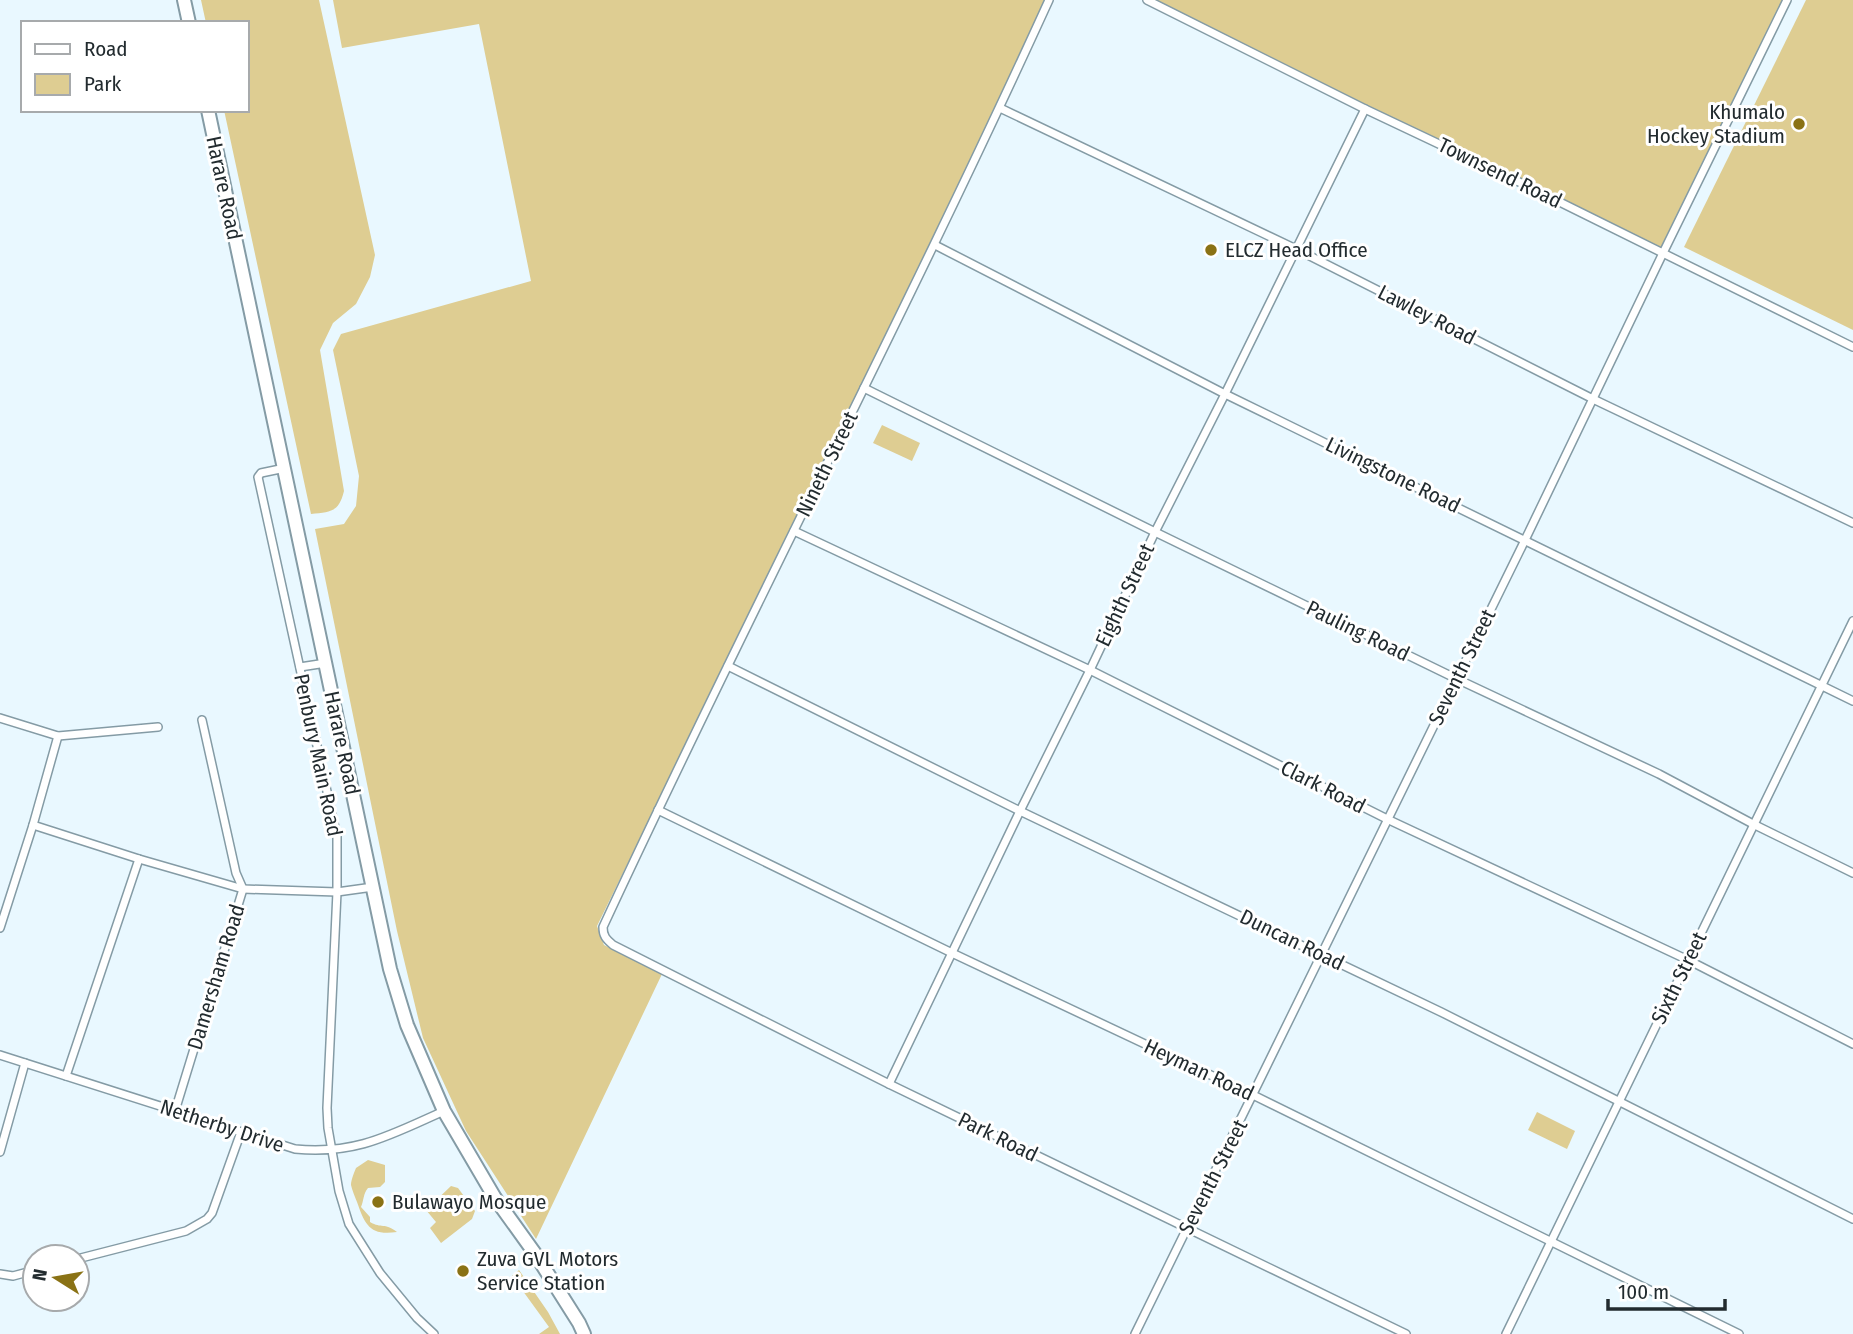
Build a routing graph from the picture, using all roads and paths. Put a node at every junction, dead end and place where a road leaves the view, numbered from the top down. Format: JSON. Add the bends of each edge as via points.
{"nodes":[{"id":1,"x":184,"y":0,"type":"edge"},
{"id":2,"x":1049,"y":0,"type":"edge"},
{"id":3,"x":1147,"y":0,"type":"edge"},
{"id":4,"x":1787,"y":0,"type":"edge"},
{"id":5,"x":189,"y":21,"type":"edge"},
{"id":6,"x":1000,"y":108,"type":"junction"},
{"id":7,"x":1365,"y":109,"type":"junction"},
{"id":8,"x":208,"y":112,"type":"edge"},
{"id":9,"x":935,"y":245,"type":"junction"},
{"id":10,"x":1296,"y":250,"type":"junction"},
{"id":11,"x":1663,"y":253,"type":"junction"},
{"id":12,"x":1853,"y":347,"type":"edge"},
{"id":13,"x":864,"y":388,"type":"junction"},
{"id":14,"x":1225,"y":394,"type":"junction"},
{"id":15,"x":1593,"y":399,"type":"junction"},
{"id":16,"x":285,"y":468,"type":"junction"},
{"id":17,"x":1853,"y":523,"type":"edge"},
{"id":18,"x":794,"y":531,"type":"junction"},
{"id":19,"x":1155,"y":532,"type":"junction"},
{"id":20,"x":1525,"y":540,"type":"junction"},
{"id":21,"x":1853,"y":621,"type":"edge"},
{"id":22,"x":326,"y":663,"type":"junction"},
{"id":23,"x":728,"y":666,"type":"junction"},
{"id":24,"x":300,"y":667,"type":"junction"},
{"id":25,"x":1090,"y":670,"type":"junction"},
{"id":26,"x":1457,"y":679,"type":"junction"},
{"id":27,"x":1821,"y":685,"type":"junction"},
{"id":28,"x":1853,"y":701,"type":"edge"},
{"id":29,"x":0,"y":718,"type":"edge"},
{"id":30,"x":202,"y":720,"type":"dead end"},
{"id":31,"x":158,"y":727,"type":"dead end"},
{"id":32,"x":58,"y":736,"type":"junction"},
{"id":33,"x":658,"y":810,"type":"junction"},
{"id":34,"x":1020,"y":811,"type":"junction"},
{"id":35,"x":1387,"y":819,"type":"junction"},
{"id":36,"x":1753,"y":824,"type":"junction"},
{"id":37,"x":33,"y":825,"type":"junction"},
{"id":38,"x":139,"y":859,"type":"junction"},
{"id":39,"x":1853,"y":873,"type":"edge"},
{"id":40,"x":373,"y":887,"type":"junction"},
{"id":41,"x":243,"y":889,"type":"junction"},
{"id":42,"x":337,"y":892,"type":"junction"},
{"id":43,"x":603,"y":927,"type":"joint"},
{"id":44,"x":0,"y":928,"type":"edge"},
{"id":45,"x":952,"y":953,"type":"junction"},
{"id":46,"x":1321,"y":954,"type":"junction"},
{"id":47,"x":1688,"y":960,"type":"junction"},
{"id":48,"x":1853,"y":1044,"type":"edge"},
{"id":49,"x":0,"y":1055,"type":"edge"},
{"id":50,"x":25,"y":1063,"type":"junction"},
{"id":51,"x":65,"y":1076,"type":"junction"},
{"id":52,"x":889,"y":1084,"type":"junction"},
{"id":53,"x":1253,"y":1095,"type":"junction"},
{"id":54,"x":1619,"y":1102,"type":"junction"},
{"id":55,"x":175,"y":1111,"type":"junction"},
{"id":56,"x":444,"y":1111,"type":"junction"},
{"id":57,"x":241,"y":1132,"type":"junction"},
{"id":58,"x":331,"y":1151,"type":"junction"},
{"id":59,"x":0,"y":1152,"type":"edge"},
{"id":60,"x":1853,"y":1219,"type":"edge"},
{"id":61,"x":1187,"y":1228,"type":"junction"},
{"id":62,"x":1550,"y":1242,"type":"junction"},
{"id":63,"x":91,"y":1255,"type":"edge"},
{"id":64,"x":0,"y":1273,"type":"edge"},
{"id":65,"x":21,"y":1274,"type":"edge"},
{"id":66,"x":434,"y":1334,"type":"edge"},
{"id":67,"x":584,"y":1334,"type":"edge"},
{"id":68,"x":1135,"y":1334,"type":"edge"},
{"id":69,"x":1406,"y":1334,"type":"edge"},
{"id":70,"x":1506,"y":1334,"type":"edge"},
{"id":71,"x":1739,"y":1334,"type":"edge"}],
"edges":[{"from":1,"to":5,"type":"highway"},
{"from":2,"to":6,"type":"street","name":"Nineth Street"},
{"from":3,"to":7,"type":"street","name":"Townsend Road"},
{"from":4,"to":11,"type":"street","name":"Seventh Street"},
{"from":6,"to":9,"type":"street","name":"Nineth Street"},
{"from":6,"to":10,"type":"street","name":"Lawley Road"},
{"from":7,"to":10,"type":"street","name":"Eighth Street"},
{"from":7,"to":11,"type":"street","name":"Townsend Road"},
{"from":8,"to":16,"type":"highway","name":"Harare Road"},
{"from":9,"to":13,"type":"street","name":"Nineth Street"},
{"from":9,"to":14,"type":"street","name":"Livingstone Road"},
{"from":10,"to":14,"type":"street","name":"Eighth Street"},
{"from":10,"to":15,"type":"street","name":"Lawley Road"},
{"from":11,"to":12,"type":"street","name":"Townsend Road"},
{"from":11,"to":15,"type":"street","name":"Seventh Street"},
{"from":13,"to":18,"type":"street","name":"Nineth Street"},
{"from":13,"to":19,"type":"street","name":"Pauling Road"},
{"from":14,"to":19,"type":"street","name":"Eighth Street"},
{"from":14,"to":20,"type":"street","name":"Livingstone Road"},
{"from":15,"to":17,"type":"street","name":"Lawley Road"},
{"from":15,"to":20,"type":"street","name":"Seventh Street"},
{"from":16,"to":22,"type":"highway","name":"Harare Road"},
{"from":16,"to":24,"type":"street","name":"Penbury Main Road","via":[[261,472],[258,477]]},
{"from":18,"to":23,"type":"street","name":"Nineth Street"},
{"from":18,"to":25,"type":"street","name":"Clark Road"},
{"from":19,"to":25,"type":"street","name":"Eighth Street"},
{"from":19,"to":26,"type":"street","name":"Pauling Road"},
{"from":20,"to":26,"type":"street","name":"Seventh Street"},
{"from":20,"to":27,"type":"street","name":"Livingstone Road"},
{"from":21,"to":27,"type":"street","name":"Sixth Street"},
{"from":22,"to":24,"type":"street"},
{"from":22,"to":40,"type":"highway","name":"Harare Road"},
{"from":23,"to":33,"type":"street","name":"Nineth Street"},
{"from":23,"to":34,"type":"street","name":"Duncan Road"},
{"from":24,"to":42,"type":"street","name":"Penbury Main Road","via":[[337,837]]},
{"from":25,"to":34,"type":"street","name":"Eighth Street"},
{"from":25,"to":35,"type":"street","name":"Clark Road"},
{"from":26,"to":35,"type":"street","name":"Seventh Street"},
{"from":26,"to":36,"type":"street","name":"Pauling Road","via":[[1659,774]]},
{"from":27,"to":28,"type":"street","name":"Livingstone Road"},
{"from":27,"to":36,"type":"street","name":"Sixth Street"},
{"from":29,"to":32,"type":"street"},
{"from":30,"to":41,"type":"street","name":"Damersham Road"},
{"from":31,"to":32,"type":"street"},
{"from":32,"to":37,"type":"street"},
{"from":33,"to":43,"type":"street","name":"Nineth Street"},
{"from":33,"to":45,"type":"street","name":"Heyman Road"},
{"from":34,"to":45,"type":"street","name":"Eighth Street"},
{"from":34,"to":46,"type":"street","name":"Duncan Road"},
{"from":35,"to":46,"type":"street","name":"Seventh Street"},
{"from":35,"to":47,"type":"street","name":"Clark Road"},
{"from":36,"to":39,"type":"street","name":"Pauling Road"},
{"from":36,"to":47,"type":"street","name":"Sixth Street"},
{"from":37,"to":38,"type":"street"},
{"from":37,"to":44,"type":"street"},
{"from":38,"to":41,"type":"street"},
{"from":38,"to":51,"type":"street"},
{"from":40,"to":42,"type":"street"},
{"from":40,"to":56,"type":"highway","name":"Harare Road","via":[[407,1025]]},
{"from":41,"to":42,"type":"street"},
{"from":41,"to":55,"type":"street","name":"Damersham Road"},
{"from":42,"to":58,"type":"street","name":"Penbury Main Road","via":[[327,1108]]},
{"from":43,"to":52,"type":"street","name":"Park Road","via":[[604,937],[613,945]]},
{"from":45,"to":52,"type":"street","name":"Eighth Street"},
{"from":45,"to":53,"type":"street","name":"Heyman Road"},
{"from":46,"to":53,"type":"street","name":"Seventh Street"},
{"from":46,"to":54,"type":"street","name":"Duncan Road"},
{"from":47,"to":48,"type":"street","name":"Clark Road"},
{"from":47,"to":54,"type":"street","name":"Sixth Street"},
{"from":49,"to":50,"type":"street","name":"Netherby Drive"},
{"from":50,"to":51,"type":"street","name":"Netherby Drive"},
{"from":50,"to":59,"type":"street"},
{"from":51,"to":55,"type":"street","name":"Netherby Drive"},
{"from":52,"to":61,"type":"street","name":"Park Road"},
{"from":53,"to":61,"type":"street","name":"Seventh Street"},
{"from":53,"to":62,"type":"street","name":"Heyman Road"},
{"from":54,"to":60,"type":"street","name":"Duncan Road"},
{"from":54,"to":62,"type":"street","name":"Sixth Street"},
{"from":55,"to":57,"type":"street","name":"Netherby Drive"},
{"from":56,"to":58,"type":"street","name":"Netherby Drive","via":[[373,1142]]},
{"from":56,"to":67,"type":"highway","name":"Harare Road"},
{"from":57,"to":58,"type":"street","name":"Netherby Drive","via":[[295,1149]]},
{"from":57,"to":63,"type":"street","via":[[207,1219],[186,1231]]},
{"from":58,"to":66,"type":"street","name":"Penbury Main Road","via":[[349,1224],[380,1273]]},
{"from":61,"to":68,"type":"street","name":"Seventh Street"},
{"from":61,"to":69,"type":"street","name":"Park Road"},
{"from":62,"to":70,"type":"street","name":"Sixth Street"},
{"from":62,"to":71,"type":"street","name":"Heyman Road"},
{"from":64,"to":65,"type":"street"}]}
